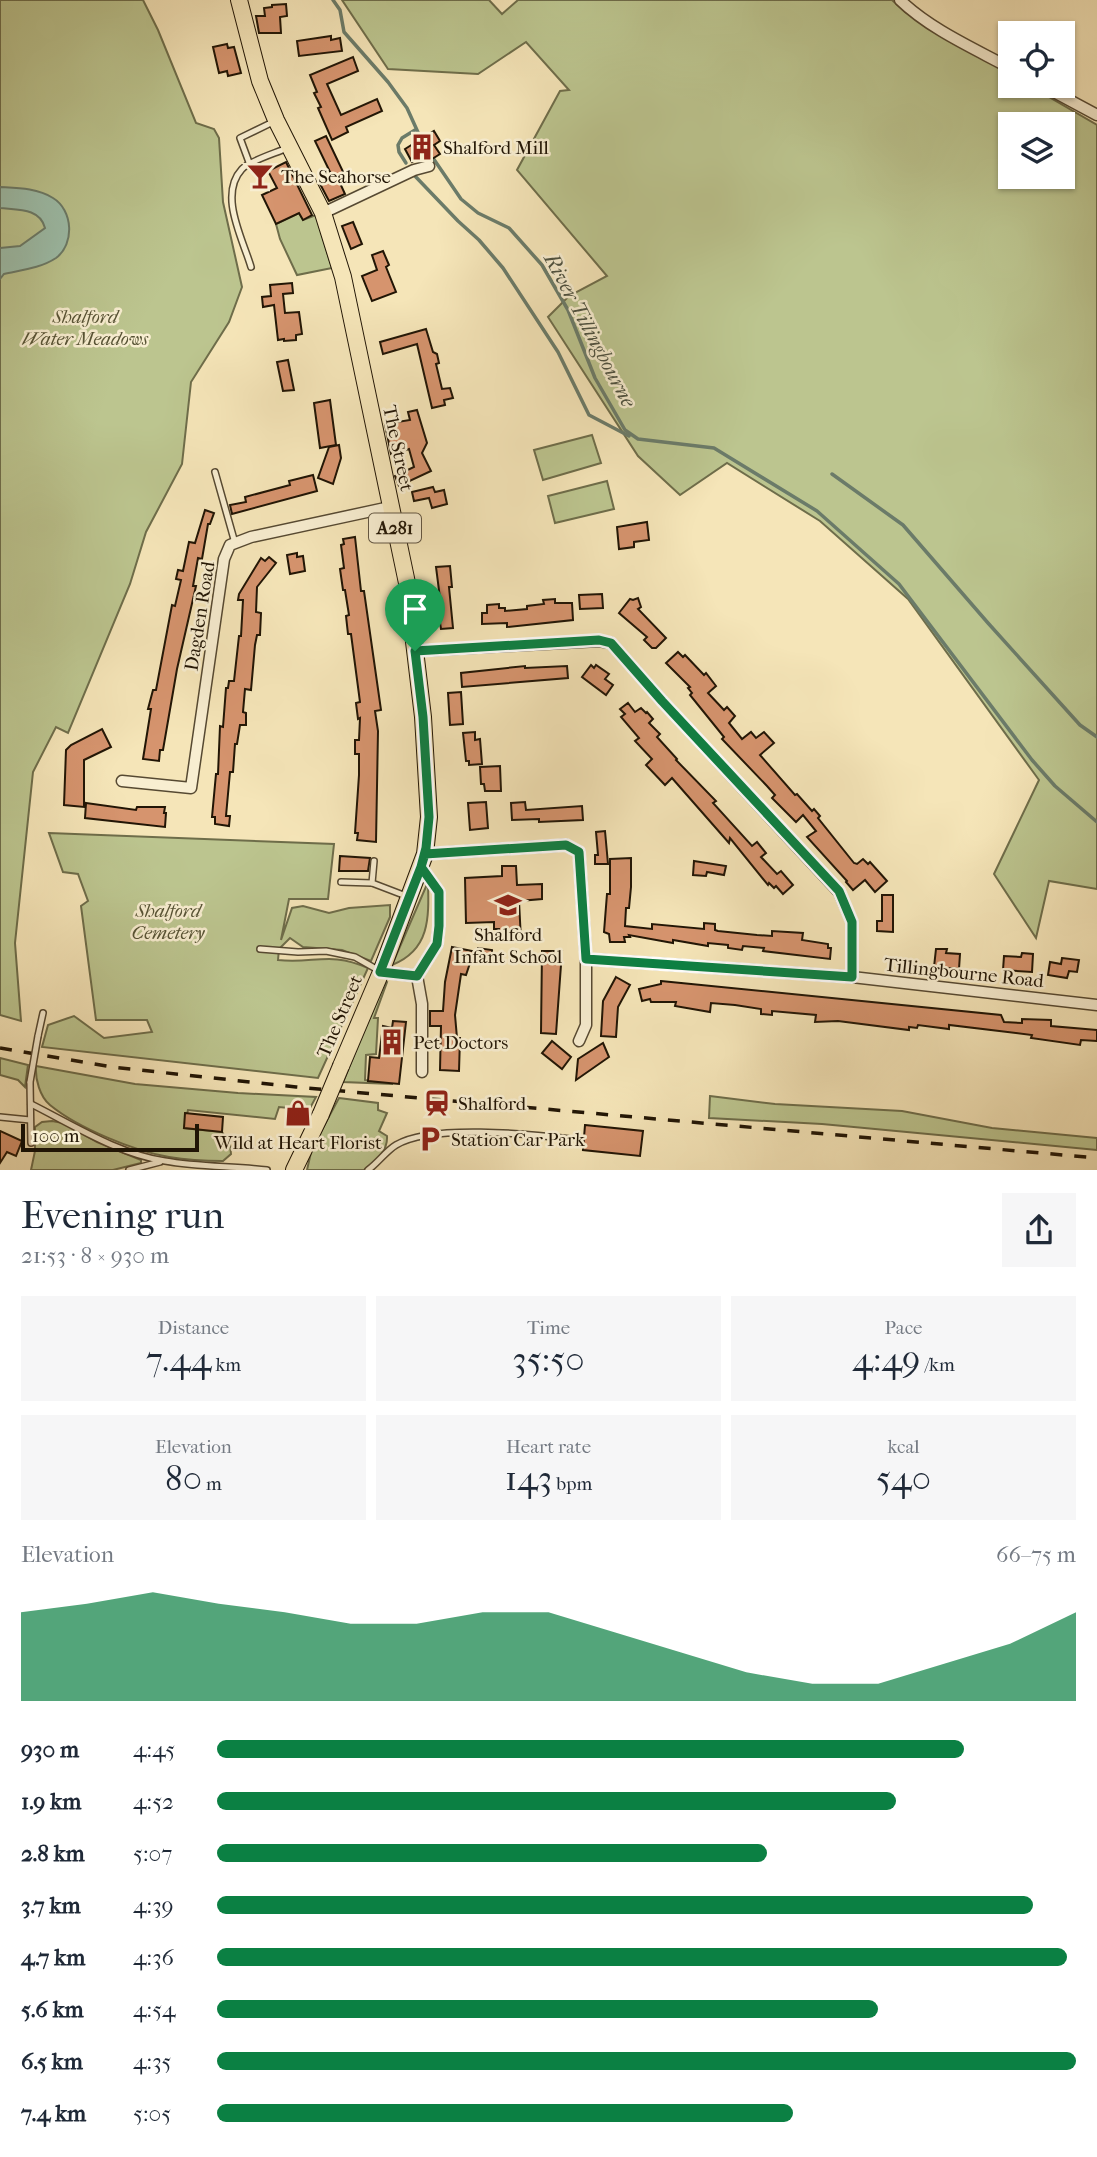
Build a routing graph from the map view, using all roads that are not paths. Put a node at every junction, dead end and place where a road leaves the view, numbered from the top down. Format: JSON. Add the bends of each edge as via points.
{"nodes":[{"id":1,"x":239,"y":0,"type":"edge"},
{"id":2,"x":900,"y":0,"type":"edge"},
{"id":3,"x":998,"y":61,"type":"edge"},
{"id":4,"x":1065,"y":98,"type":"edge"},
{"id":5,"x":1097,"y":115,"type":"edge"},
{"id":6,"x":276,"y":120,"type":"junction"},
{"id":7,"x":290,"y":147,"type":"junction"},
{"id":8,"x":250,"y":164,"type":"junction"},
{"id":9,"x":429,"y":166,"type":"dead end"},
{"id":10,"x":323,"y":213,"type":"junction"},
{"id":11,"x":251,"y":267,"type":"dead end"},
{"id":12,"x":215,"y":472,"type":"dead end"},
{"id":13,"x":390,"y":507,"type":"junction"},
{"id":14,"x":235,"y":542,"type":"junction"},
{"id":15,"x":415,"y":651,"type":"junction"},
{"id":16,"x":122,"y":781,"type":"dead end"},
{"id":17,"x":374,"y":861,"type":"dead end"},
{"id":18,"x":423,"y":861,"type":"junction"},
{"id":19,"x":341,"y":882,"type":"dead end"},
{"id":20,"x":372,"y":883,"type":"junction"},
{"id":21,"x":409,"y":898,"type":"junction"},
{"id":22,"x":260,"y":949,"type":"dead end"},
{"id":23,"x":586,"y":959,"type":"junction"},
{"id":24,"x":380,"y":972,"type":"junction"},
{"id":25,"x":417,"y":976,"type":"junction"},
{"id":26,"x":852,"y":977,"type":"junction"},
{"id":27,"x":1097,"y":1005,"type":"edge"},
{"id":28,"x":43,"y":1013,"type":"dead end"},
{"id":29,"x":579,"y":1041,"type":"dead end"},
{"id":30,"x":422,"y":1072,"type":"dead end"},
{"id":31,"x":31,"y":1104,"type":"junction"},
{"id":32,"x":0,"y":1117,"type":"edge"},
{"id":33,"x":30,"y":1120,"type":"junction"},
{"id":34,"x":570,"y":1139,"type":"dead end"},
{"id":35,"x":31,"y":1143,"type":"dead end"},
{"id":36,"x":165,"y":1161,"type":"junction"},
{"id":37,"x":297,"y":1167,"type":"edge"},
{"id":38,"x":129,"y":1170,"type":"edge"},
{"id":39,"x":267,"y":1170,"type":"edge"},
{"id":40,"x":368,"y":1170,"type":"edge"}],
"edges":[{"from":1,"to":6,"type":"main road","name":"The Street","number":"A281","via":[[260,81]]},
{"from":2,"to":3,"type":"street"},
{"from":4,"to":5,"type":"street"},
{"from":6,"to":7,"type":"main road","name":"The Street","number":"A281"},
{"from":6,"to":8,"type":"lane","via":[[240,138]]},
{"from":7,"to":8,"type":"lane"},
{"from":7,"to":10,"type":"main road","name":"The Street","number":"A281"},
{"from":8,"to":11,"type":"lane","via":[[232,188],[233,208]]},
{"from":9,"to":10,"type":"street"},
{"from":10,"to":13,"type":"main road","name":"The Street","number":"A281","via":[[343,277]]},
{"from":12,"to":14,"type":"lane"},
{"from":13,"to":14,"type":"street","name":"Dagden Road"},
{"from":13,"to":15,"type":"main road","name":"The Street","number":"A281","via":[[407,583]]},
{"from":14,"to":16,"type":"street","name":"Dagden Road","via":[[224,559],[191,788]]},
{"from":15,"to":18,"type":"main road","name":"The Street","number":"A281","via":[[429,817]]},
{"from":15,"to":26,"type":"street","via":[[611,643],[839,891],[852,922]]},
{"from":17,"to":20,"type":"lane"},
{"from":18,"to":21,"type":"main road","name":"The Street","number":"A281"},
{"from":18,"to":23,"type":"street","via":[[566,845],[579,852]]},
{"from":18,"to":25,"type":"street","via":[[439,892],[439,926],[437,944]]},
{"from":19,"to":20,"type":"lane"},
{"from":20,"to":21,"type":"lane"},
{"from":21,"to":24,"type":"main road","name":"The Street","number":"A281"},
{"from":22,"to":24,"type":"lane","via":[[326,951],[355,957]]},
{"from":23,"to":26,"type":"street","name":"Tillingbourne Road"},
{"from":23,"to":29,"type":"street","via":[[586,1025]]},
{"from":24,"to":25,"type":"street"},
{"from":24,"to":37,"type":"main road","name":"The Street","number":"A281","bridge":true},
{"from":25,"to":30,"type":"street","via":[[422,1004]]},
{"from":26,"to":27,"type":"street","name":"Tillingbourne Road"},
{"from":28,"to":31,"type":"lane","bridge":true,"via":[[30,1082]]},
{"from":31,"to":33,"type":"lane"},
{"from":31,"to":36,"type":"lane","via":[[98,1138]]},
{"from":32,"to":33,"type":"lane"},
{"from":33,"to":35,"type":"lane"},
{"from":34,"to":40,"type":"lane","via":[[426,1135],[397,1144]]},
{"from":36,"to":38,"type":"lane"},
{"from":36,"to":39,"type":"lane"}]}
